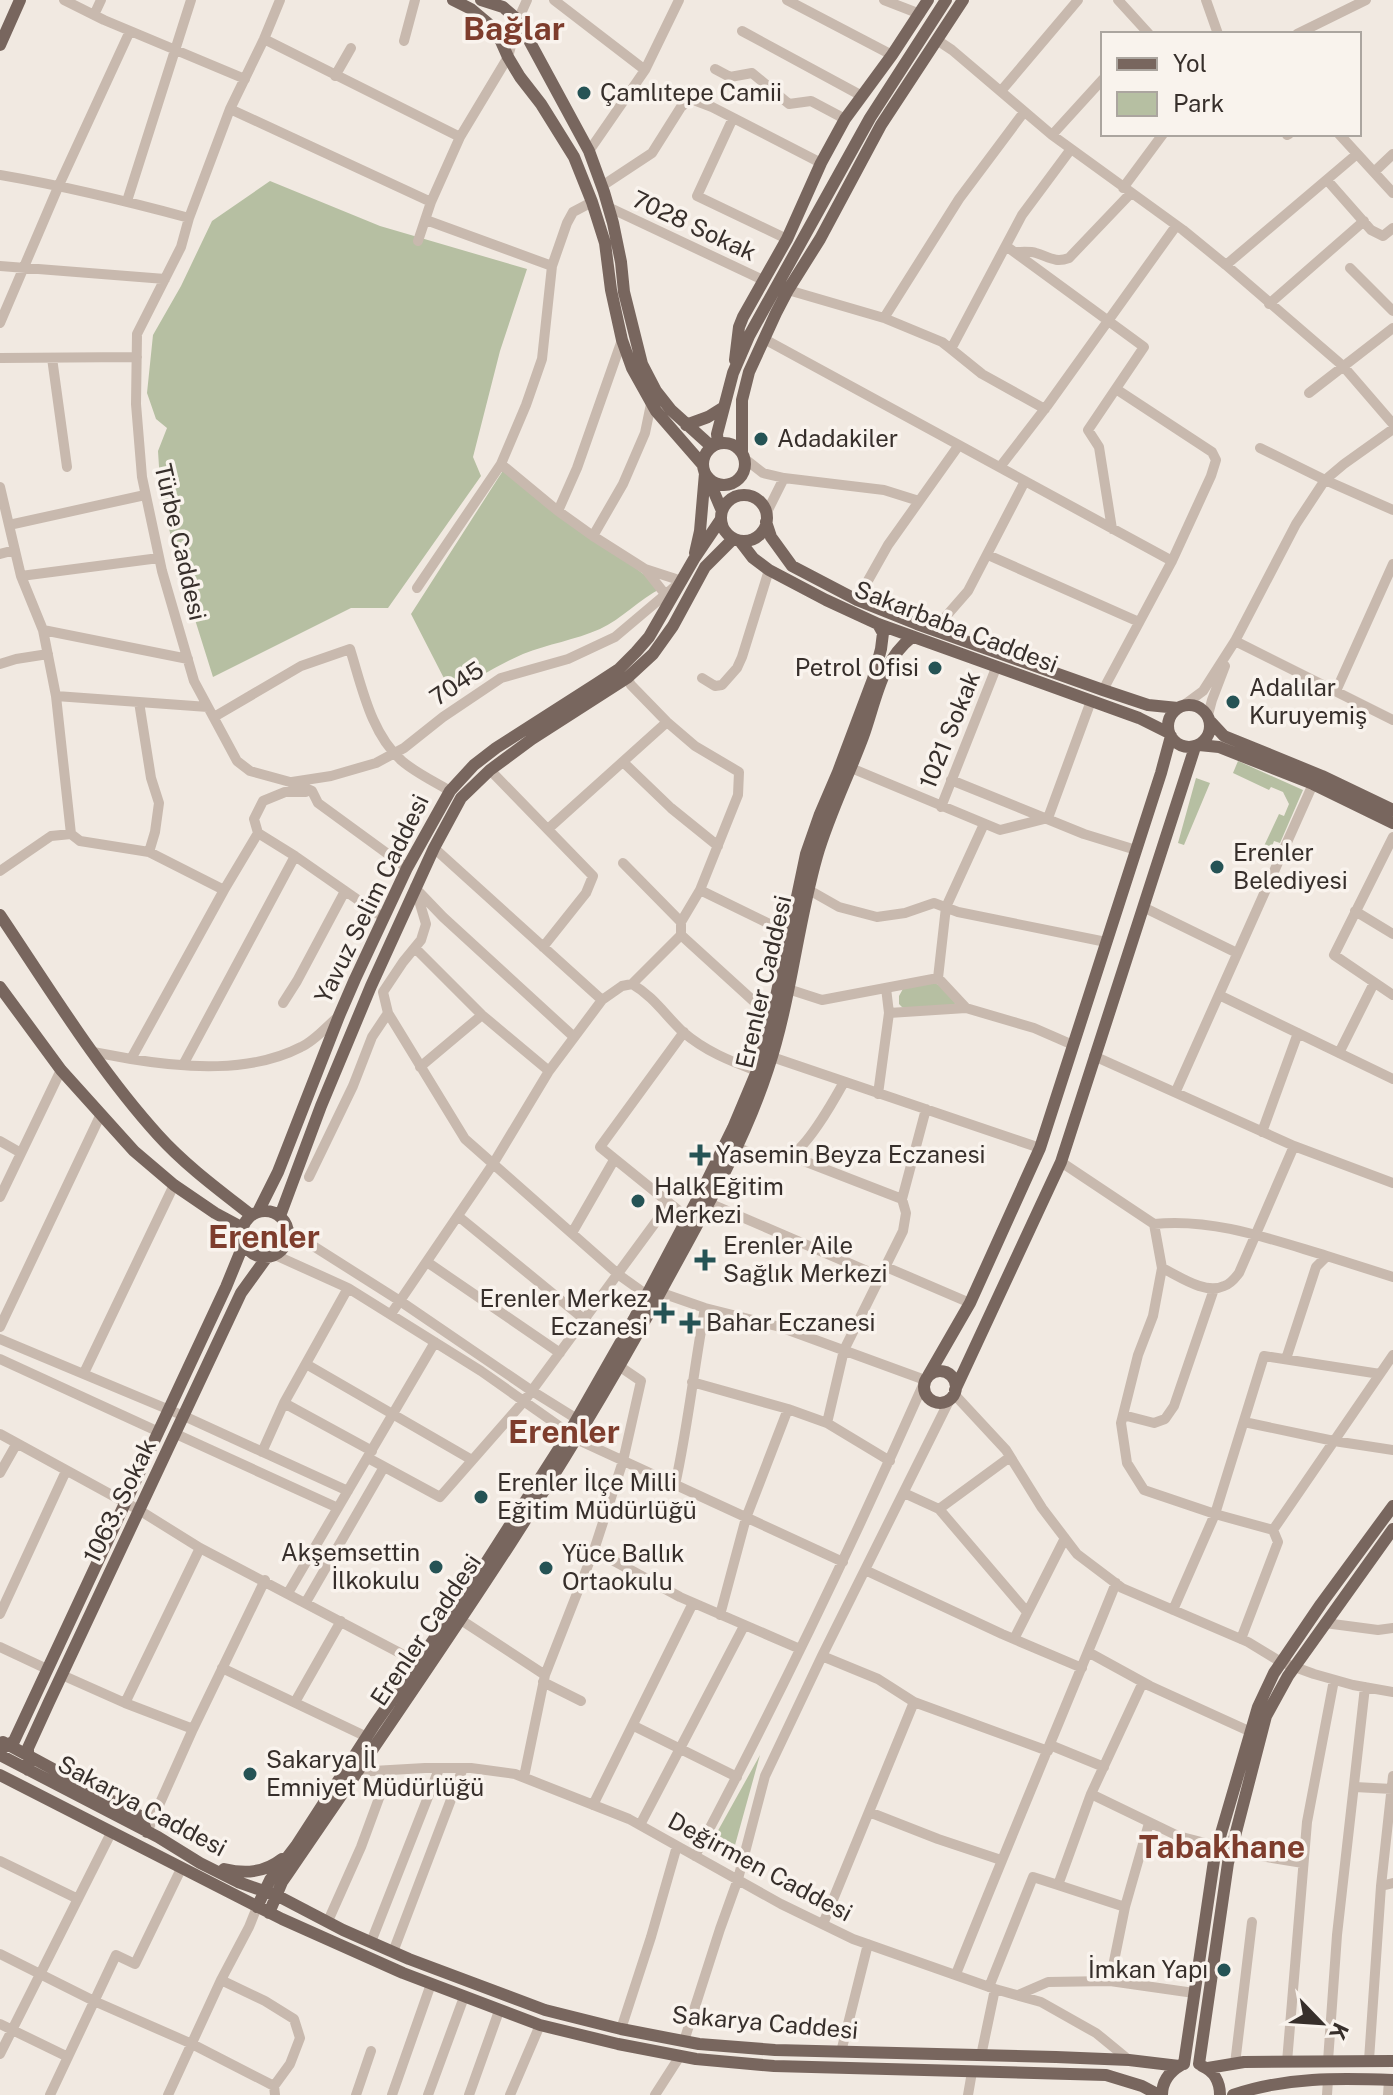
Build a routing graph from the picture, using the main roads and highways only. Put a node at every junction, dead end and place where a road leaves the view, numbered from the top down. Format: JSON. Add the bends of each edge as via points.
{"nodes":[{"id":1,"x":20,"y":0,"type":"edge"},
{"id":2,"x":453,"y":0,"type":"edge"},
{"id":3,"x":481,"y":0,"type":"edge"},
{"id":4,"x":928,"y":0,"type":"edge"},
{"id":5,"x":946,"y":0,"type":"edge"},
{"id":6,"x":963,"y":0,"type":"edge"},
{"id":7,"x":0,"y":45,"type":"edge"},
{"id":8,"x":733,"y":373,"type":"junction"},
{"id":9,"x":724,"y":407,"type":"junction"},
{"id":10,"x":686,"y":425,"type":"junction"},
{"id":11,"x":715,"y":445,"type":"junction"},
{"id":12,"x":744,"y":459,"type":"junction"},
{"id":13,"x":705,"y":472,"type":"junction"},
{"id":14,"x":759,"y":501,"type":"junction"},
{"id":15,"x":721,"y":515,"type":"junction"},
{"id":16,"x":766,"y":518,"type":"junction"},
{"id":17,"x":736,"y":540,"type":"junction"},
{"id":18,"x":694,"y":559,"type":"junction"},
{"id":19,"x":878,"y":624,"type":"junction"},
{"id":20,"x":912,"y":637,"type":"junction"},
{"id":21,"x":1181,"y":706,"type":"junction"},
{"id":22,"x":1209,"y":719,"type":"junction"},
{"id":23,"x":1170,"y":735,"type":"junction"},
{"id":24,"x":1197,"y":746,"type":"junction"},
{"id":25,"x":1393,"y":810,"type":"edge"},
{"id":26,"x":1393,"y":823,"type":"edge"},
{"id":27,"x":0,"y":915,"type":"edge"},
{"id":28,"x":0,"y":987,"type":"edge"},
{"id":29,"x":254,"y":1214,"type":"junction"},
{"id":30,"x":280,"y":1216,"type":"junction"},
{"id":31,"x":243,"y":1228,"type":"junction"},
{"id":32,"x":244,"y":1243,"type":"junction"},
{"id":33,"x":271,"y":1256,"type":"junction"},
{"id":34,"x":652,"y":1292,"type":"junction"},
{"id":35,"x":925,"y":1380,"type":"junction"},
{"id":36,"x":953,"y":1394,"type":"junction"},
{"id":37,"x":572,"y":1436,"type":"junction"},
{"id":38,"x":1393,"y":1506,"type":"edge"},
{"id":39,"x":1393,"y":1529,"type":"edge"},
{"id":40,"x":2,"y":1748,"type":"edge"},
{"id":41,"x":28,"y":1763,"type":"junction"},
{"id":42,"x":0,"y":1775,"type":"edge"},
{"id":43,"x":296,"y":1846,"type":"junction"},
{"id":44,"x":200,"y":1863,"type":"junction"},
{"id":45,"x":282,"y":1882,"type":"junction"},
{"id":46,"x":272,"y":1893,"type":"junction"},
{"id":47,"x":292,"y":1903,"type":"junction"},
{"id":48,"x":263,"y":1910,"type":"junction"},
{"id":49,"x":1393,"y":2061,"type":"edge"},
{"id":50,"x":1181,"y":2065,"type":"junction"},
{"id":51,"x":1204,"y":2066,"type":"junction"},
{"id":52,"x":1391,"y":2080,"type":"edge"},
{"id":53,"x":1160,"y":2095,"type":"edge"},
{"id":54,"x":1220,"y":2095,"type":"edge"},
{"id":55,"x":1233,"y":2095,"type":"edge"}],
"edges":[{"from":1,"to":7,"type":"main road"},
{"from":2,"to":13,"type":"main road","via":[[496,30],[520,77],[574,157],[605,243],[611,290],[632,368],[651,404]]},
{"from":3,"to":10,"type":"main road","via":[[503,7],[518,20],[589,151],[608,207],[642,364],[656,391]]},
{"from":4,"to":8,"type":"main road","via":[[845,119],[821,163],[739,327]]},
{"from":5,"to":8,"type":"main road","via":[[870,118]]},
{"from":6,"to":12,"type":"main road","via":[[881,125],[764,339],[742,400]]},
{"from":8,"to":9,"type":"main road"},
{"from":9,"to":10,"type":"main road"},
{"from":9,"to":11,"type":"main road"},
{"from":10,"to":11,"type":"main road"},
{"from":11,"to":12,"type":"main road","via":[[732,444]]},
{"from":11,"to":13,"type":"main road","via":[[707,452]]},
{"from":12,"to":13,"type":"main road","via":[[739,479],[727,485],[714,483]]},
{"from":12,"to":14,"type":"main road"},
{"from":13,"to":15,"type":"main road"},
{"from":13,"to":18,"type":"main road"},
{"from":14,"to":15,"type":"main road","via":[[737,496],[725,504]]},
{"from":14,"to":16,"type":"main road"},
{"from":15,"to":17,"type":"main road","via":[[724,530]]},
{"from":15,"to":18,"type":"main road","name":"Yavuz Selim Caddesi"},
{"from":16,"to":17,"type":"main road","via":[[754,539]]},
{"from":16,"to":21,"type":"main road","name":"Sakarbaba Caddesi","via":[[771,537],[792,566],[857,600],[1148,705]]},
{"from":17,"to":19,"type":"main road","name":"Sakarbaba Caddesi","via":[[769,570]]},
{"from":17,"to":30,"type":"main road","name":"Yavuz Selim Caddesi","via":[[705,567],[653,654],[627,678],[490,770],[461,798],[371,986]]},
{"from":18,"to":29,"type":"main road","name":"Yavuz Selim Caddesi","via":[[649,637],[619,669],[496,748],[450,791],[407,868],[339,1016],[278,1172]]},
{"from":19,"to":20,"type":"main road","name":"Sakarbaba Caddesi"},
{"from":19,"to":34,"type":"main road","name":"Erenler Caddesi","via":[[883,633],[873,679],[806,854],[757,1071]]},
{"from":20,"to":23,"type":"main road","name":"Sakarbaba Caddesi","via":[[1139,718]]},
{"from":20,"to":34,"type":"main road","name":"Erenler Caddesi","via":[[885,670],[817,857],[768,1071],[709,1203]]},
{"from":21,"to":22,"type":"main road","via":[[1198,706]]},
{"from":21,"to":23,"type":"main road","via":[[1169,719]]},
{"from":22,"to":24,"type":"main road","via":[[1209,736]]},
{"from":22,"to":25,"type":"main road","via":[[1224,736]]},
{"from":23,"to":24,"type":"main road","via":[[1181,746]]},
{"from":23,"to":35,"type":"main road","via":[[1040,1148],[970,1303]]},
{"from":24,"to":26,"type":"main road","via":[[1219,747],[1332,791]]},
{"from":24,"to":36,"type":"main road","via":[[1061,1162]]},
{"from":27,"to":29,"type":"main road","via":[[93,1052],[158,1135]]},
{"from":28,"to":31,"type":"main road","via":[[61,1070],[134,1151],[174,1185]]},
{"from":29,"to":30,"type":"main road"},
{"from":29,"to":31,"type":"main road"},
{"from":30,"to":33,"type":"main road","via":[[288,1230],[285,1245]]},
{"from":31,"to":32,"type":"main road"},
{"from":32,"to":33,"type":"main road","via":[[253,1254]]},
{"from":32,"to":40,"type":"main road","name":"1063. Sokak","via":[[14,1741]]},
{"from":33,"to":41,"type":"main road","name":"1063. Sokak","via":[[241,1293],[28,1748]]},
{"from":34,"to":37,"type":"main road","name":"Erenler Caddesi"},
{"from":34,"to":37,"type":"main road","name":"Erenler Caddesi","via":[[619,1366]]},
{"from":35,"to":36,"type":"main road","via":[[930,1400],[940,1403]]},
{"from":35,"to":36,"type":"main road","via":[[945,1371],[955,1380]]},
{"from":37,"to":43,"type":"main road","name":"Erenler Caddesi"},
{"from":37,"to":45,"type":"main road","name":"Erenler Caddesi","via":[[536,1504],[461,1620]]},
{"from":38,"to":50,"type":"main road","via":[[1281,1662],[1258,1707],[1217,1846]]},
{"from":39,"to":51,"type":"main road","via":[[1295,1666],[1266,1716],[1230,1851]]},
{"from":40,"to":41,"type":"main road","name":"Sakarya Caddesi"},
{"from":41,"to":44,"type":"main road","name":"Sakarya Caddesi"},
{"from":42,"to":48,"type":"main road","name":"Sakarya Caddesi"},
{"from":43,"to":44,"type":"main road","via":[[277,1863],[249,1873]]},
{"from":43,"to":46,"type":"main road","name":"Erenler Caddesi","via":[[270,1880]]},
{"from":44,"to":46,"type":"main road","name":"Sakarya Caddesi"},
{"from":45,"to":46,"type":"main road","name":"Erenler Caddesi"},
{"from":45,"to":47,"type":"main road"},
{"from":46,"to":47,"type":"main road","name":"Sakarya Caddesi"},
{"from":46,"to":48,"type":"main road"},
{"from":47,"to":50,"type":"main road","name":"Sakarya Caddesi","via":[[393,1952],[545,2010],[684,2041],[775,2050]]},
{"from":48,"to":53,"type":"main road","name":"Sakarya Caddesi","via":[[499,2011],[618,2044],[774,2066],[1106,2075]]},
{"from":49,"to":51,"type":"main road"},
{"from":50,"to":51,"type":"main road","name":"Sakarya Caddesi"},
{"from":50,"to":53,"type":"main road","via":[[1165,2078]]},
{"from":51,"to":54,"type":"main road","via":[[1219,2082]]},
{"from":52,"to":55,"type":"main road","via":[[1291,2081]]}]}
